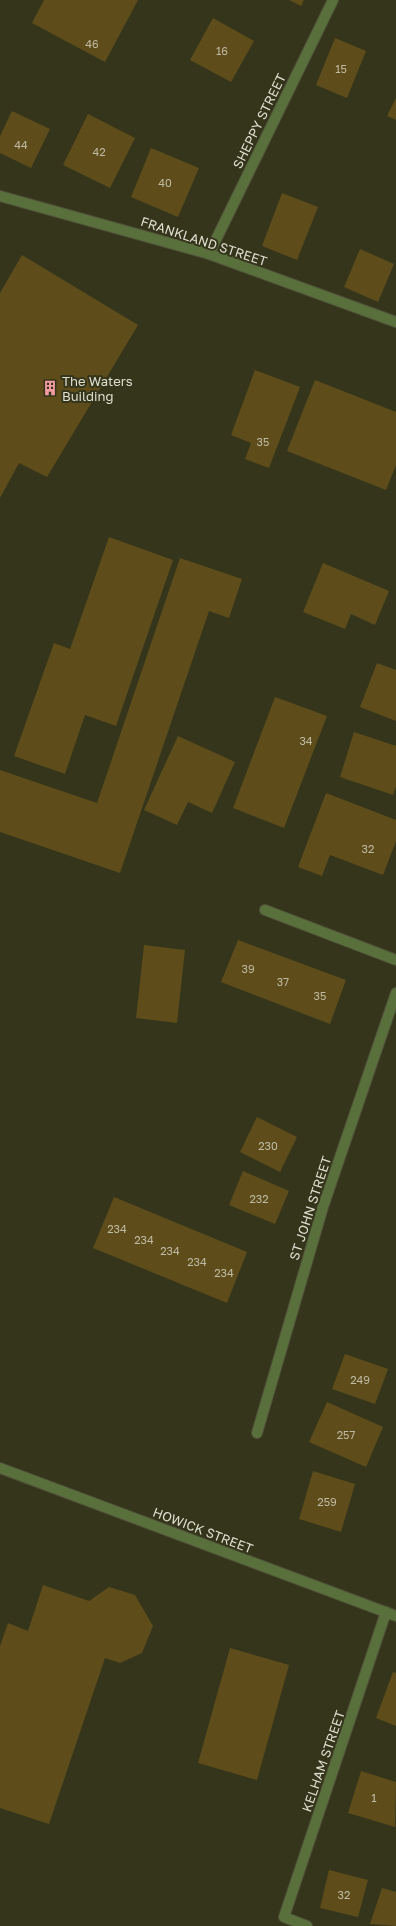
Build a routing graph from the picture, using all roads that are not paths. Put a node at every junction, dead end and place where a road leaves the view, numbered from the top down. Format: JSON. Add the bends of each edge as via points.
{"nodes":[{"id":1,"x":333,"y":0,"type":"edge"},
{"id":2,"x":0,"y":196,"type":"edge"},
{"id":3,"x":209,"y":254,"type":"junction"},
{"id":4,"x":396,"y":322,"type":"edge"},
{"id":5,"x":265,"y":910,"type":"dead end"},
{"id":6,"x":396,"y":960,"type":"edge"},
{"id":7,"x":396,"y":993,"type":"edge"},
{"id":8,"x":257,"y":1433,"type":"dead end"},
{"id":9,"x":0,"y":1468,"type":"edge"},
{"id":10,"x":386,"y":1612,"type":"junction"},
{"id":11,"x":396,"y":1616,"type":"edge"},
{"id":12,"x":307,"y":1926,"type":"edge"}],
"edges":[{"from":1,"to":3,"type":"street","name":"SHEPPY STREET"},
{"from":2,"to":3,"type":"street","name":"FRANKLAND STREET"},
{"from":3,"to":4,"type":"street","name":"FRANKLAND STREET"},
{"from":5,"to":6,"type":"street"},
{"from":7,"to":8,"type":"street","name":"ST JOHN STREET","via":[[323,1207]]},
{"from":9,"to":10,"type":"street","name":"HOWICK STREET"},
{"from":10,"to":11,"type":"street","name":"HOWICK STREET"},
{"from":10,"to":12,"type":"street","name":"KELHAM STREET","via":[[284,1917]]}]}
